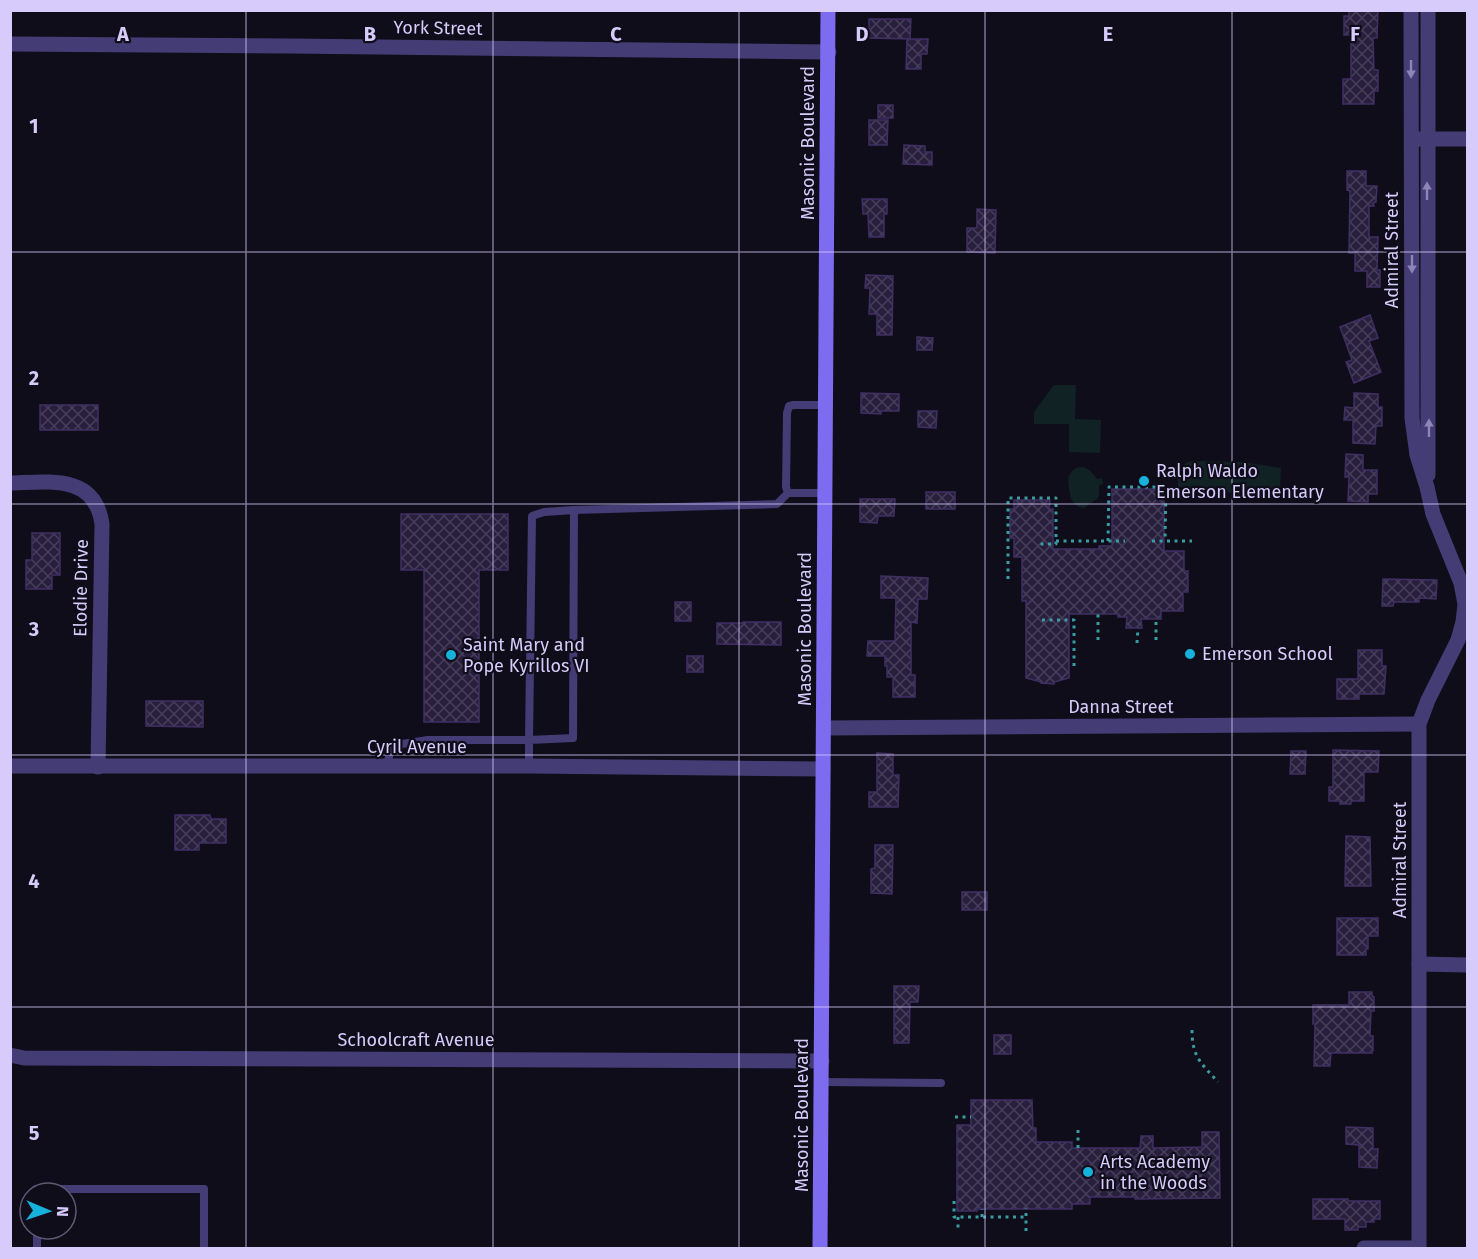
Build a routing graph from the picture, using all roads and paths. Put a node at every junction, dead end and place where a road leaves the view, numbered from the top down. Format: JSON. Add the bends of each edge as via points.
{"nodes":[{"id":1,"x":828,"y":10,"type":"edge"},
{"id":2,"x":1411,"y":10,"type":"edge"},
{"id":3,"x":1428,"y":10,"type":"edge"},
{"id":4,"x":10,"y":44,"type":"edge"},
{"id":5,"x":829,"y":52,"type":"junction"},
{"id":6,"x":1411,"y":139,"type":"junction"},
{"id":7,"x":1427,"y":139,"type":"junction"},
{"id":8,"x":1467,"y":139,"type":"edge"},
{"id":9,"x":826,"y":405,"type":"junction"},
{"id":10,"x":10,"y":483,"type":"edge"},
{"id":11,"x":1427,"y":487,"type":"junction"},
{"id":12,"x":788,"y":493,"type":"junction"},
{"id":13,"x":825,"y":494,"type":"junction"},
{"id":14,"x":574,"y":510,"type":"junction"},
{"id":15,"x":1056,"y":541,"type":"junction"},
{"id":16,"x":1108,"y":541,"type":"junction"},
{"id":17,"x":1125,"y":541,"type":"dead end"},
{"id":18,"x":1152,"y":541,"type":"dead end"},
{"id":19,"x":1166,"y":541,"type":"junction"},
{"id":20,"x":1192,"y":541,"type":"dead end"},
{"id":21,"x":1038,"y":544,"type":"dead end"},
{"id":22,"x":1008,"y":579,"type":"dead end"},
{"id":23,"x":1098,"y":614,"type":"dead end"},
{"id":24,"x":1156,"y":619,"type":"dead end"},
{"id":25,"x":1042,"y":620,"type":"dead end"},
{"id":26,"x":1138,"y":628,"type":"dead end"},
{"id":27,"x":1098,"y":640,"type":"dead end"},
{"id":28,"x":1156,"y":640,"type":"dead end"},
{"id":29,"x":1137,"y":643,"type":"dead end"},
{"id":30,"x":1074,"y":669,"type":"dead end"},
{"id":31,"x":1419,"y":724,"type":"junction"},
{"id":32,"x":824,"y":728,"type":"junction"},
{"id":33,"x":529,"y":740,"type":"junction"},
{"id":34,"x":10,"y":766,"type":"edge"},
{"id":35,"x":529,"y":766,"type":"junction"},
{"id":36,"x":98,"y":767,"type":"junction"},
{"id":37,"x":387,"y":767,"type":"junction"},
{"id":38,"x":824,"y":770,"type":"junction"},
{"id":39,"x":1419,"y":964,"type":"junction"},
{"id":40,"x":1467,"y":965,"type":"edge"},
{"id":41,"x":1192,"y":1030,"type":"dead end"},
{"id":42,"x":10,"y":1055,"type":"edge"},
{"id":43,"x":822,"y":1061,"type":"junction"},
{"id":44,"x":821,"y":1082,"type":"junction"},
{"id":45,"x":1218,"y":1082,"type":"dead end"},
{"id":46,"x":941,"y":1083,"type":"dead end"},
{"id":47,"x":955,"y":1117,"type":"dead end"},
{"id":48,"x":971,"y":1117,"type":"dead end"},
{"id":49,"x":1078,"y":1130,"type":"dead end"},
{"id":50,"x":1078,"y":1148,"type":"dead end"},
{"id":51,"x":78,"y":1189,"type":"edge"},
{"id":52,"x":954,"y":1201,"type":"dead end"},
{"id":53,"x":1026,"y":1208,"type":"dead end"},
{"id":54,"x":982,"y":1209,"type":"dead end"},
{"id":55,"x":957,"y":1217,"type":"junction"},
{"id":56,"x":982,"y":1217,"type":"junction"},
{"id":57,"x":1026,"y":1217,"type":"junction"},
{"id":58,"x":958,"y":1231,"type":"dead end"},
{"id":59,"x":1026,"y":1231,"type":"dead end"},
{"id":60,"x":204,"y":1248,"type":"edge"},
{"id":61,"x":820,"y":1248,"type":"edge"},
{"id":62,"x":1364,"y":1248,"type":"edge"},
{"id":63,"x":1413,"y":1248,"type":"edge"},
{"id":64,"x":1419,"y":1248,"type":"edge"}],
"edges":[{"from":1,"to":5,"type":"street","name":"Masonic Boulevard"},
{"from":2,"to":6,"type":"street","name":"Admiral Street","one_way":true},
{"from":3,"to":7,"type":"street","name":"Admiral Street"},
{"from":4,"to":5,"type":"street","name":"York Street"},
{"from":5,"to":9,"type":"street","name":"Masonic Boulevard"},
{"from":6,"to":7,"type":"street"},
{"from":6,"to":11,"type":"street","name":"Admiral Street","one_way":true,"via":[[1412,417],[1417,455]]},
{"from":7,"to":8,"type":"street"},
{"from":11,"to":7,"type":"street","name":"Admiral Street","one_way":true},
{"from":9,"to":12,"type":"lane","via":[[789,406]]},
{"from":9,"to":13,"type":"street","name":"Masonic Boulevard"},
{"from":10,"to":36,"type":"street","name":"Elodie Drive","via":[[81,488],[91,496],[100,513]]},
{"from":11,"to":31,"type":"street","name":"Admiral Street","via":[[1465,603],[1458,640]]},
{"from":12,"to":13,"type":"lane"},
{"from":12,"to":14,"type":"lane","via":[[777,504]]},
{"from":13,"to":32,"type":"street","name":"Masonic Boulevard"},
{"from":14,"to":33,"type":"lane","via":[[532,516]]},
{"from":14,"to":33,"type":"lane","via":[[573,738]]},
{"from":15,"to":16,"type":"path"},
{"from":15,"to":21,"type":"path"},
{"from":15,"to":22,"type":"path","via":[[1056,498],[1008,498]]},
{"from":16,"to":17,"type":"path"},
{"from":16,"to":19,"type":"path","via":[[1108,487],[1166,487]]},
{"from":18,"to":19,"type":"path"},
{"from":19,"to":20,"type":"path"},
{"from":23,"to":27,"type":"path"},
{"from":24,"to":28,"type":"path"},
{"from":25,"to":30,"type":"path","via":[[1074,620]]},
{"from":26,"to":29,"type":"path"},
{"from":31,"to":32,"type":"street","name":"Danna Street"},
{"from":31,"to":39,"type":"street","name":"Admiral Street"},
{"from":32,"to":38,"type":"street","name":"Masonic Boulevard"},
{"from":33,"to":35,"type":"lane"},
{"from":33,"to":37,"type":"lane","via":[[428,740],[402,744],[390,752]]},
{"from":34,"to":36,"type":"street","name":"Cyril Avenue"},
{"from":35,"to":37,"type":"street","name":"Cyril Avenue"},
{"from":35,"to":38,"type":"street","name":"Cyril Avenue"},
{"from":36,"to":37,"type":"street","name":"Cyril Avenue"},
{"from":38,"to":43,"type":"street","name":"Masonic Boulevard"},
{"from":39,"to":40,"type":"street"},
{"from":39,"to":64,"type":"street","name":"Admiral Street"},
{"from":41,"to":45,"type":"path","via":[[1192,1044],[1199,1061]]},
{"from":42,"to":43,"type":"street","name":"Schoolcraft Avenue"},
{"from":43,"to":44,"type":"street","name":"Masonic Boulevard"},
{"from":44,"to":46,"type":"lane"},
{"from":44,"to":61,"type":"street","name":"Masonic Boulevard"},
{"from":47,"to":48,"type":"path"},
{"from":49,"to":50,"type":"path"},
{"from":51,"to":60,"type":"lane","via":[[204,1189]]},
{"from":52,"to":55,"type":"path"},
{"from":53,"to":57,"type":"path"},
{"from":54,"to":56,"type":"path"},
{"from":55,"to":56,"type":"path"},
{"from":55,"to":58,"type":"path"},
{"from":56,"to":57,"type":"path"},
{"from":57,"to":59,"type":"path"},
{"from":62,"to":63,"type":"street"}]}
